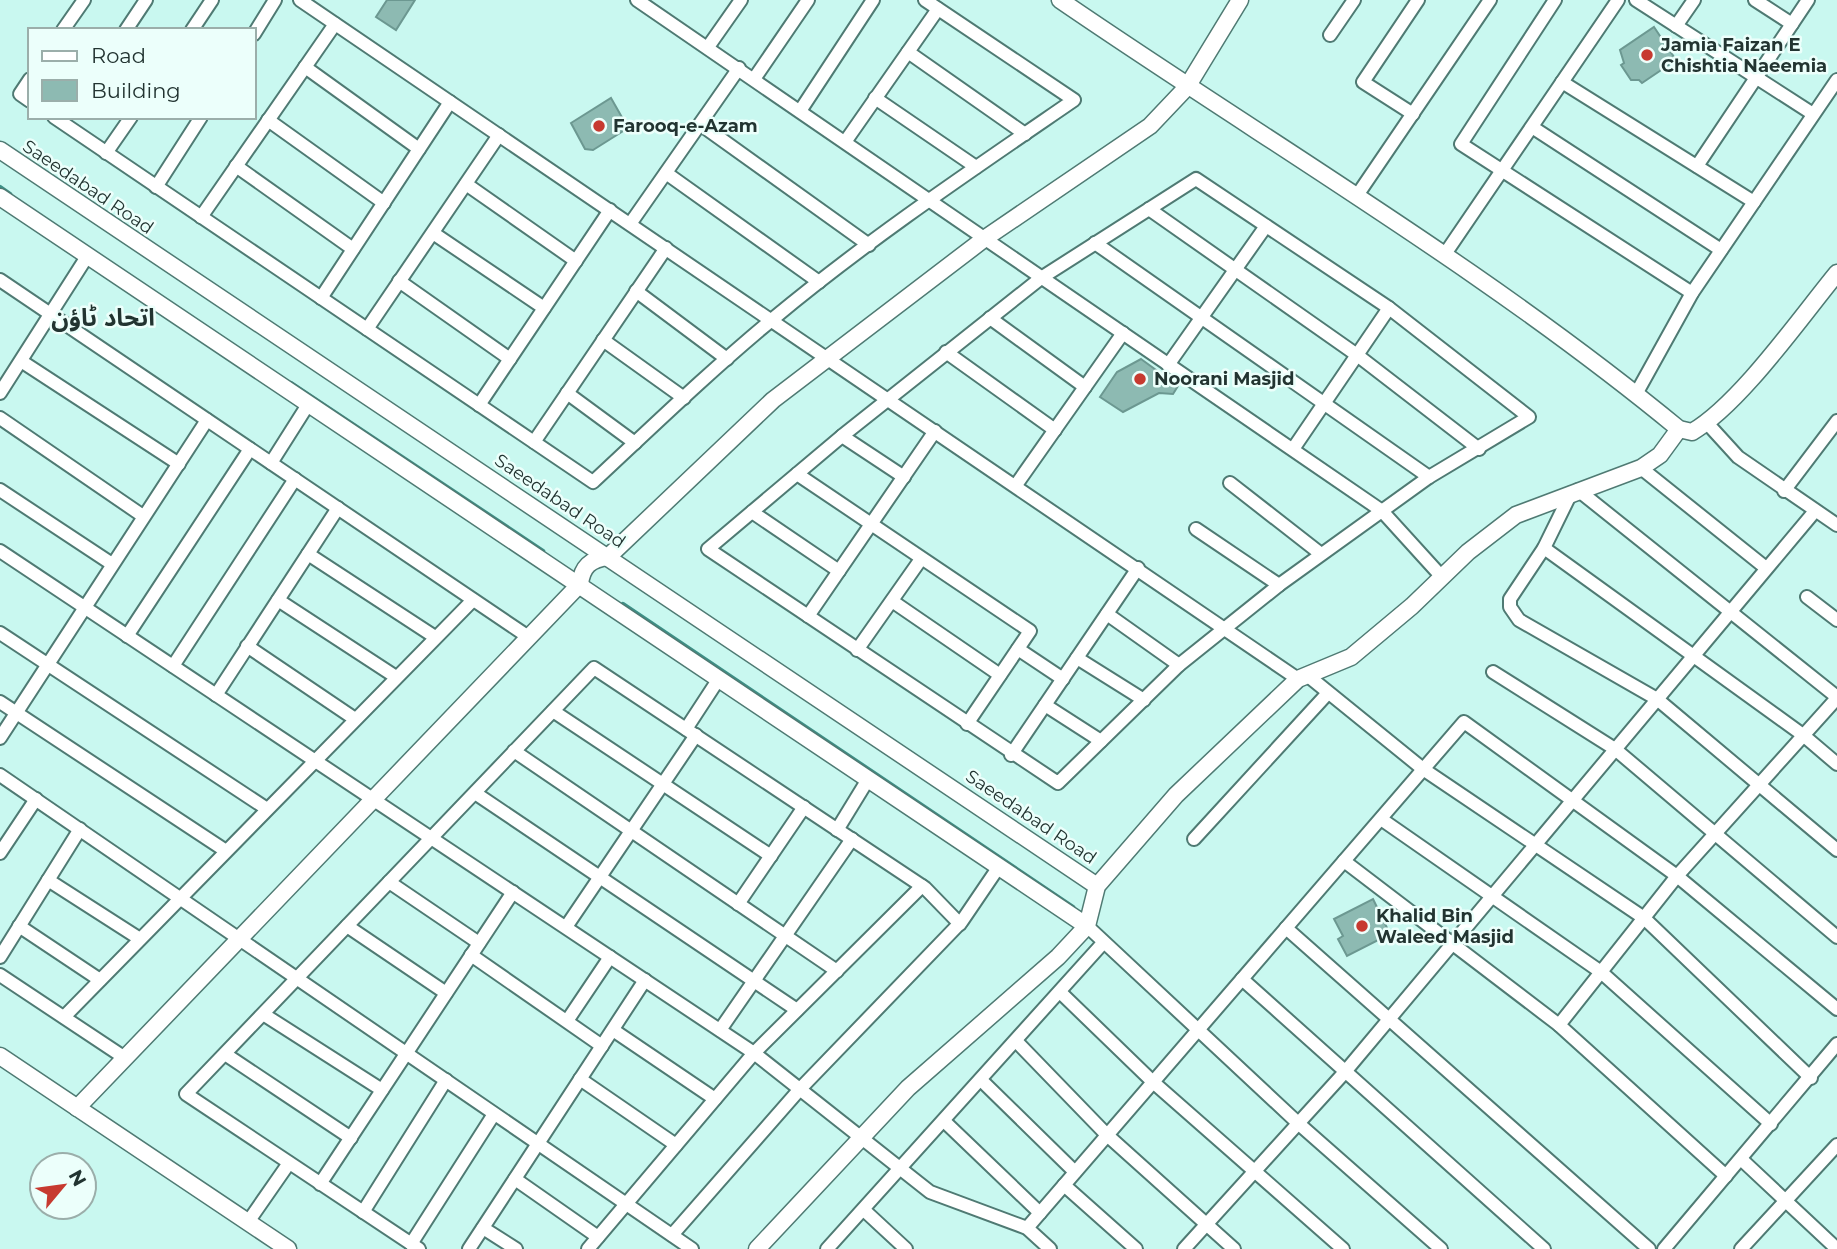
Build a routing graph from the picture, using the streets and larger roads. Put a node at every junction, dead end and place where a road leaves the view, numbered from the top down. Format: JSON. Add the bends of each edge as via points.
{"nodes":[{"id":1,"x":84,"y":0,"type":"edge"},
{"id":2,"x":146,"y":0,"type":"edge"},
{"id":3,"x":212,"y":0,"type":"edge"},
{"id":4,"x":275,"y":0,"type":"edge"},
{"id":5,"x":300,"y":0,"type":"edge"},
{"id":6,"x":637,"y":0,"type":"edge"},
{"id":7,"x":808,"y":0,"type":"edge"},
{"id":8,"x":873,"y":0,"type":"edge"},
{"id":9,"x":925,"y":0,"type":"edge"},
{"id":10,"x":1060,"y":0,"type":"edge"},
{"id":11,"x":1240,"y":0,"type":"edge"},
{"id":12,"x":1354,"y":0,"type":"edge"},
{"id":13,"x":1418,"y":0,"type":"edge"},
{"id":14,"x":1490,"y":0,"type":"edge"},
{"id":15,"x":1555,"y":0,"type":"edge"},
{"id":16,"x":1618,"y":0,"type":"edge"},
{"id":17,"x":1636,"y":0,"type":"edge"},
{"id":18,"x":1694,"y":0,"type":"edge"},
{"id":19,"x":1755,"y":0,"type":"edge"},
{"id":20,"x":1808,"y":0,"type":"edge"},
{"id":21,"x":734,"y":2,"type":"edge"},
{"id":22,"x":938,"y":9,"type":"junction"},
{"id":23,"x":335,"y":24,"type":"junction"},
{"id":24,"x":1792,"y":24,"type":"junction"},
{"id":25,"x":1676,"y":26,"type":"junction"},
{"id":26,"x":64,"y":28,"type":"edge"},
{"id":27,"x":127,"y":28,"type":"edge"},
{"id":28,"x":193,"y":28,"type":"edge"},
{"id":29,"x":256,"y":31,"type":"edge"},
{"id":30,"x":1331,"y":35,"type":"dead end"},
{"id":31,"x":708,"y":47,"type":"junction"},
{"id":32,"x":908,"y":52,"type":"junction"},
{"id":33,"x":304,"y":67,"type":"junction"},
{"id":34,"x":739,"y":68,"type":"junction"},
{"id":35,"x":1757,"y":78,"type":"junction"},
{"id":36,"x":754,"y":79,"type":"junction"},
{"id":37,"x":1837,"y":80,"type":"edge"},
{"id":38,"x":28,"y":82,"type":"edge"},
{"id":39,"x":1562,"y":82,"type":"junction"},
{"id":40,"x":1187,"y":87,"type":"junction"},
{"id":41,"x":875,"y":98,"type":"junction"},
{"id":42,"x":28,"y":100,"type":"edge"},
{"id":43,"x":450,"y":102,"type":"junction"},
{"id":44,"x":800,"y":111,"type":"junction"},
{"id":45,"x":1413,"y":114,"type":"junction"},
{"id":46,"x":1813,"y":114,"type":"junction"},
{"id":47,"x":61,"y":119,"type":"edge"},
{"id":48,"x":130,"y":119,"type":"edge"},
{"id":49,"x":200,"y":119,"type":"edge"},
{"id":50,"x":268,"y":120,"type":"junction"},
{"id":51,"x":700,"y":124,"type":"junction"},
{"id":52,"x":1532,"y":127,"type":"junction"},
{"id":53,"x":1026,"y":134,"type":"junction"},
{"id":54,"x":499,"y":135,"type":"junction"},
{"id":55,"x":845,"y":142,"type":"junction"},
{"id":56,"x":419,"y":149,"type":"junction"},
{"id":57,"x":0,"y":150,"type":"edge"},
{"id":58,"x":106,"y":153,"type":"junction"},
{"id":59,"x":236,"y":166,"type":"junction"},
{"id":60,"x":1697,"y":166,"type":"junction"},
{"id":61,"x":976,"y":167,"type":"junction"},
{"id":62,"x":1503,"y":170,"type":"junction"},
{"id":63,"x":666,"y":173,"type":"junction"},
{"id":64,"x":466,"y":184,"type":"junction"},
{"id":65,"x":156,"y":187,"type":"junction"},
{"id":66,"x":0,"y":197,"type":"edge"},
{"id":67,"x":1356,"y":197,"type":"junction"},
{"id":68,"x":928,"y":200,"type":"junction"},
{"id":69,"x":1754,"y":202,"type":"junction"},
{"id":70,"x":384,"y":203,"type":"junction"},
{"id":71,"x":1149,"y":209,"type":"junction"},
{"id":72,"x":610,"y":210,"type":"junction"},
{"id":73,"x":201,"y":217,"type":"junction"},
{"id":74,"x":630,"y":224,"type":"junction"},
{"id":75,"x":1266,"y":226,"type":"junction"},
{"id":76,"x":433,"y":233,"type":"junction"},
{"id":77,"x":985,"y":239,"type":"junction"},
{"id":78,"x":1096,"y":243,"type":"junction"},
{"id":79,"x":869,"y":244,"type":"junction"},
{"id":80,"x":354,"y":248,"type":"junction"},
{"id":81,"x":666,"y":248,"type":"junction"},
{"id":82,"x":1721,"y":250,"type":"junction"},
{"id":83,"x":1445,"y":254,"type":"junction"},
{"id":84,"x":88,"y":256,"type":"junction"},
{"id":85,"x":576,"y":261,"type":"junction"},
{"id":86,"x":1235,"y":270,"type":"junction"},
{"id":87,"x":1837,"y":273,"type":"edge"},
{"id":88,"x":1041,"y":278,"type":"junction"},
{"id":89,"x":0,"y":280,"type":"edge"},
{"id":90,"x":400,"y":281,"type":"junction"},
{"id":91,"x":819,"y":282,"type":"junction"},
{"id":92,"x":636,"y":291,"type":"junction"},
{"id":93,"x":1692,"y":293,"type":"junction"},
{"id":94,"x":321,"y":298,"type":"junction"},
{"id":95,"x":544,"y":308,"type":"junction"},
{"id":96,"x":1389,"y":308,"type":"junction"},
{"id":97,"x":51,"y":314,"type":"junction"},
{"id":98,"x":1202,"y":317,"type":"junction"},
{"id":99,"x":990,"y":318,"type":"junction"},
{"id":100,"x":772,"y":320,"type":"junction"},
{"id":101,"x":367,"y":329,"type":"junction"},
{"id":102,"x":1123,"y":333,"type":"junction"},
{"id":103,"x":603,"y":340,"type":"junction"},
{"id":104,"x":946,"y":352,"type":"junction"},
{"id":105,"x":1357,"y":355,"type":"junction"},
{"id":106,"x":828,"y":358,"type":"junction"},
{"id":107,"x":510,"y":359,"type":"junction"},
{"id":108,"x":727,"y":359,"type":"junction"},
{"id":109,"x":21,"y":361,"type":"junction"},
{"id":110,"x":1168,"y":365,"type":"junction"},
{"id":111,"x":1085,"y":387,"type":"junction"},
{"id":112,"x":0,"y":393,"type":"edge"},
{"id":113,"x":567,"y":393,"type":"junction"},
{"id":114,"x":1636,"y":394,"type":"junction"},
{"id":115,"x":684,"y":398,"type":"junction"},
{"id":116,"x":889,"y":399,"type":"junction"},
{"id":117,"x":1325,"y":402,"type":"junction"},
{"id":118,"x":310,"y":403,"type":"junction"},
{"id":119,"x":479,"y":405,"type":"junction"},
{"id":120,"x":0,"y":418,"type":"edge"},
{"id":121,"x":207,"y":420,"type":"junction"},
{"id":122,"x":1837,"y":421,"type":"edge"},
{"id":123,"x":1707,"y":423,"type":"junction"},
{"id":124,"x":1679,"y":429,"type":"junction"},
{"id":125,"x":1055,"y":430,"type":"junction"},
{"id":126,"x":936,"y":431,"type":"junction"},
{"id":127,"x":1833,"y":435,"type":"edge"},
{"id":128,"x":842,"y":436,"type":"junction"},
{"id":129,"x":534,"y":442,"type":"junction"},
{"id":130,"x":635,"y":443,"type":"junction"},
{"id":131,"x":250,"y":449,"type":"junction"},
{"id":132,"x":1293,"y":449,"type":"junction"},
{"id":133,"x":1479,"y":449,"type":"junction"},
{"id":134,"x":271,"y":463,"type":"junction"},
{"id":135,"x":179,"y":464,"type":"junction"},
{"id":136,"x":1641,"y":468,"type":"junction"},
{"id":137,"x":797,"y":474,"type":"junction"},
{"id":138,"x":904,"y":477,"type":"junction"},
{"id":139,"x":1429,"y":477,"type":"junction"},
{"id":140,"x":295,"y":479,"type":"junction"},
{"id":141,"x":1230,"y":483,"type":"dead end"},
{"id":142,"x":1016,"y":485,"type":"junction"},
{"id":143,"x":0,"y":490,"type":"edge"},
{"id":144,"x":1784,"y":491,"type":"junction"},
{"id":145,"x":1574,"y":492,"type":"junction"},
{"id":146,"x":338,"y":508,"type":"junction"},
{"id":147,"x":1382,"y":511,"type":"junction"},
{"id":148,"x":1815,"y":511,"type":"junction"},
{"id":149,"x":752,"y":512,"type":"junction"},
{"id":150,"x":143,"y":516,"type":"junction"},
{"id":151,"x":871,"y":525,"type":"junction"},
{"id":152,"x":1837,"y":525,"type":"edge"},
{"id":153,"x":1196,"y":529,"type":"dead end"},
{"id":154,"x":1544,"y":548,"type":"junction"},
{"id":155,"x":0,"y":551,"type":"edge"},
{"id":156,"x":307,"y":554,"type":"junction"},
{"id":157,"x":1321,"y":554,"type":"junction"},
{"id":158,"x":608,"y":557,"type":"junction"},
{"id":159,"x":921,"y":559,"type":"junction"},
{"id":160,"x":112,"y":564,"type":"junction"},
{"id":161,"x":1138,"y":568,"type":"junction"},
{"id":162,"x":1766,"y":568,"type":"junction"},
{"id":163,"x":839,"y":571,"type":"junction"},
{"id":164,"x":1441,"y":576,"type":"junction"},
{"id":165,"x":580,"y":584,"type":"junction"},
{"id":166,"x":1279,"y":585,"type":"junction"},
{"id":167,"x":1807,"y":597,"type":"dead end"},
{"id":168,"x":278,"y":600,"type":"junction"},
{"id":169,"x":473,"y":600,"type":"junction"},
{"id":170,"x":892,"y":601,"type":"junction"},
{"id":171,"x":84,"y":607,"type":"junction"},
{"id":172,"x":1731,"y":611,"type":"junction"},
{"id":173,"x":1107,"y":614,"type":"junction"},
{"id":174,"x":808,"y":616,"type":"junction"},
{"id":175,"x":1837,"y":620,"type":"edge"},
{"id":176,"x":1225,"y":627,"type":"junction"},
{"id":177,"x":0,"y":633,"type":"edge"},
{"id":178,"x":127,"y":636,"type":"junction"},
{"id":179,"x":527,"y":636,"type":"junction"},
{"id":180,"x":435,"y":637,"type":"junction"},
{"id":181,"x":247,"y":646,"type":"junction"},
{"id":182,"x":1018,"y":649,"type":"junction"},
{"id":183,"x":857,"y":650,"type":"junction"},
{"id":184,"x":1694,"y":655,"type":"junction"},
{"id":185,"x":1077,"y":658,"type":"junction"},
{"id":186,"x":48,"y":664,"type":"junction"},
{"id":187,"x":1179,"y":665,"type":"junction"},
{"id":188,"x":173,"y":666,"type":"junction"},
{"id":189,"x":1493,"y":672,"type":"dead end"},
{"id":190,"x":1000,"y":675,"type":"junction"},
{"id":191,"x":396,"y":677,"type":"junction"},
{"id":192,"x":1303,"y":677,"type":"junction"},
{"id":193,"x":1063,"y":679,"type":"junction"},
{"id":194,"x":718,"y":680,"type":"junction"},
{"id":195,"x":1328,"y":693,"type":"junction"},
{"id":196,"x":216,"y":695,"type":"junction"},
{"id":197,"x":1837,"y":698,"type":"edge"},
{"id":198,"x":1657,"y":699,"type":"junction"},
{"id":199,"x":1144,"y":700,"type":"junction"},
{"id":200,"x":0,"y":702,"type":"edge"},
{"id":201,"x":1045,"y":705,"type":"junction"},
{"id":202,"x":553,"y":711,"type":"junction"},
{"id":203,"x":16,"y":713,"type":"junction"},
{"id":204,"x":355,"y":719,"type":"junction"},
{"id":205,"x":967,"y":724,"type":"junction"},
{"id":206,"x":691,"y":732,"type":"junction"},
{"id":207,"x":1803,"y":736,"type":"junction"},
{"id":208,"x":0,"y":738,"type":"edge"},
{"id":209,"x":1101,"y":741,"type":"junction"},
{"id":210,"x":1615,"y":749,"type":"junction"},
{"id":211,"x":514,"y":751,"type":"junction"},
{"id":212,"x":1012,"y":755,"type":"junction"},
{"id":213,"x":315,"y":760,"type":"junction"},
{"id":214,"x":1837,"y":764,"type":"edge"},
{"id":215,"x":1423,"y":769,"type":"junction"},
{"id":216,"x":0,"y":775,"type":"edge"},
{"id":217,"x":867,"y":781,"type":"junction"},
{"id":218,"x":663,"y":784,"type":"junction"},
{"id":219,"x":1759,"y":785,"type":"junction"},
{"id":220,"x":475,"y":793,"type":"junction"},
{"id":221,"x":36,"y":799,"type":"junction"},
{"id":222,"x":373,"y":799,"type":"junction"},
{"id":223,"x":1573,"y":799,"type":"junction"},
{"id":224,"x":804,"y":807,"type":"junction"},
{"id":225,"x":267,"y":809,"type":"junction"},
{"id":226,"x":1381,"y":819,"type":"junction"},
{"id":227,"x":79,"y":829,"type":"junction"},
{"id":228,"x":837,"y":830,"type":"junction"},
{"id":229,"x":631,"y":831,"type":"junction"},
{"id":230,"x":1716,"y":832,"type":"junction"},
{"id":231,"x":431,"y":839,"type":"junction"},
{"id":232,"x":852,"y":839,"type":"junction"},
{"id":233,"x":1194,"y":839,"type":"dead end"},
{"id":234,"x":1535,"y":845,"type":"junction"},
{"id":235,"x":1837,"y":850,"type":"edge"},
{"id":236,"x":226,"y":851,"type":"junction"},
{"id":237,"x":0,"y":853,"type":"edge"},
{"id":238,"x":771,"y":856,"type":"junction"},
{"id":239,"x":1344,"y":861,"type":"junction"},
{"id":240,"x":998,"y":868,"type":"junction"},
{"id":241,"x":1677,"y":876,"type":"junction"},
{"id":242,"x":600,"y":877,"type":"junction"},
{"id":243,"x":48,"y":880,"type":"junction"},
{"id":244,"x":389,"y":882,"type":"junction"},
{"id":245,"x":922,"y":886,"type":"junction"},
{"id":246,"x":1097,"y":886,"type":"junction"},
{"id":247,"x":513,"y":892,"type":"junction"},
{"id":248,"x":1492,"y":896,"type":"junction"},
{"id":249,"x":180,"y":898,"type":"junction"},
{"id":250,"x":738,"y":904,"type":"junction"},
{"id":251,"x":1644,"y":918,"type":"junction"},
{"id":252,"x":960,"y":924,"type":"junction"},
{"id":253,"x":19,"y":926,"type":"junction"},
{"id":254,"x":347,"y":926,"type":"junction"},
{"id":255,"x":1087,"y":926,"type":"junction"},
{"id":256,"x":566,"y":928,"type":"junction"},
{"id":257,"x":1286,"y":929,"type":"junction"},
{"id":258,"x":785,"y":936,"type":"junction"},
{"id":259,"x":1837,"y":937,"type":"edge"},
{"id":260,"x":140,"y":939,"type":"junction"},
{"id":261,"x":240,"y":939,"type":"junction"},
{"id":262,"x":480,"y":943,"type":"junction"},
{"id":263,"x":1103,"y":943,"type":"junction"},
{"id":264,"x":1452,"y":944,"type":"junction"},
{"id":265,"x":471,"y":956,"type":"junction"},
{"id":266,"x":0,"y":957,"type":"edge"},
{"id":267,"x":610,"y":957,"type":"junction"},
{"id":268,"x":837,"y":971,"type":"junction"},
{"id":269,"x":1601,"y":972,"type":"junction"},
{"id":270,"x":0,"y":975,"type":"edge"},
{"id":271,"x":296,"y":979,"type":"junction"},
{"id":272,"x":1242,"y":979,"type":"junction"},
{"id":273,"x":100,"y":980,"type":"junction"},
{"id":274,"x":645,"y":980,"type":"junction"},
{"id":275,"x":754,"y":981,"type":"junction"},
{"id":276,"x":1060,"y":992,"type":"junction"},
{"id":277,"x":446,"y":993,"type":"junction"},
{"id":278,"x":1837,"y":1009,"type":"edge"},
{"id":279,"x":797,"y":1010,"type":"junction"},
{"id":280,"x":263,"y":1014,"type":"junction"},
{"id":281,"x":64,"y":1017,"type":"junction"},
{"id":282,"x":1389,"y":1020,"type":"junction"},
{"id":283,"x":566,"y":1021,"type":"junction"},
{"id":284,"x":1559,"y":1025,"type":"junction"},
{"id":285,"x":612,"y":1030,"type":"junction"},
{"id":286,"x":720,"y":1030,"type":"junction"},
{"id":287,"x":1198,"y":1030,"type":"junction"},
{"id":288,"x":1016,"y":1041,"type":"junction"},
{"id":289,"x":602,"y":1045,"type":"junction"},
{"id":290,"x":1836,"y":1048,"type":"edge"},
{"id":291,"x":754,"y":1053,"type":"junction"},
{"id":292,"x":225,"y":1054,"type":"junction"},
{"id":293,"x":406,"y":1054,"type":"junction"},
{"id":294,"x":0,"y":1056,"type":"edge"},
{"id":295,"x":125,"y":1058,"type":"junction"},
{"id":296,"x":1346,"y":1072,"type":"junction"},
{"id":297,"x":1811,"y":1078,"type":"junction"},
{"id":298,"x":580,"y":1079,"type":"junction"},
{"id":299,"x":446,"y":1080,"type":"junction"},
{"id":300,"x":981,"y":1080,"type":"junction"},
{"id":301,"x":1153,"y":1083,"type":"junction"},
{"id":302,"x":800,"y":1089,"type":"junction"},
{"id":303,"x":382,"y":1090,"type":"junction"},
{"id":304,"x":715,"y":1100,"type":"junction"},
{"id":305,"x":77,"y":1108,"type":"junction"},
{"id":306,"x":494,"y":1114,"type":"junction"},
{"id":307,"x":944,"y":1121,"type":"junction"},
{"id":308,"x":1298,"y":1124,"type":"junction"},
{"id":309,"x":1771,"y":1124,"type":"junction"},
{"id":310,"x":1107,"y":1135,"type":"junction"},
{"id":311,"x":860,"y":1137,"type":"junction"},
{"id":312,"x":351,"y":1138,"type":"junction"},
{"id":313,"x":538,"y":1144,"type":"junction"},
{"id":314,"x":676,"y":1145,"type":"junction"},
{"id":315,"x":1837,"y":1145,"type":"edge"},
{"id":316,"x":1741,"y":1159,"type":"junction"},
{"id":317,"x":1832,"y":1160,"type":"edge"},
{"id":318,"x":289,"y":1163,"type":"junction"},
{"id":319,"x":901,"y":1169,"type":"junction"},
{"id":320,"x":1076,"y":1172,"type":"junction"},
{"id":321,"x":1255,"y":1172,"type":"junction"},
{"id":322,"x":1726,"y":1177,"type":"junction"},
{"id":323,"x":515,"y":1180,"type":"junction"},
{"id":324,"x":320,"y":1184,"type":"junction"},
{"id":325,"x":1064,"y":1185,"type":"junction"},
{"id":326,"x":1786,"y":1201,"type":"junction"},
{"id":327,"x":626,"y":1204,"type":"junction"},
{"id":328,"x":864,"y":1211,"type":"junction"},
{"id":329,"x":363,"y":1212,"type":"junction"},
{"id":330,"x":1040,"y":1213,"type":"junction"},
{"id":331,"x":248,"y":1223,"type":"junction"},
{"id":332,"x":1207,"y":1224,"type":"junction"},
{"id":333,"x":483,"y":1228,"type":"junction"},
{"id":334,"x":1027,"y":1228,"type":"junction"},
{"id":335,"x":672,"y":1235,"type":"junction"},
{"id":336,"x":598,"y":1237,"type":"junction"},
{"id":337,"x":415,"y":1247,"type":"edge"},
{"id":338,"x":1743,"y":1248,"type":"edge"},
{"id":339,"x":288,"y":1249,"type":"edge"},
{"id":340,"x":469,"y":1249,"type":"edge"},
{"id":341,"x":516,"y":1249,"type":"edge"},
{"id":342,"x":589,"y":1249,"type":"edge"},
{"id":343,"x":692,"y":1249,"type":"edge"},
{"id":344,"x":757,"y":1249,"type":"edge"},
{"id":345,"x":827,"y":1249,"type":"edge"},
{"id":346,"x":905,"y":1249,"type":"edge"},
{"id":347,"x":1050,"y":1249,"type":"edge"},
{"id":348,"x":1136,"y":1249,"type":"edge"},
{"id":349,"x":1184,"y":1249,"type":"edge"},
{"id":350,"x":1234,"y":1249,"type":"edge"},
{"id":351,"x":1343,"y":1249,"type":"edge"},
{"id":352,"x":1441,"y":1249,"type":"edge"},
{"id":353,"x":1544,"y":1249,"type":"edge"},
{"id":354,"x":1649,"y":1249,"type":"edge"},
{"id":355,"x":1664,"y":1249,"type":"edge"},
{"id":356,"x":1837,"y":1249,"type":"edge"}],
"edges":[{"from":1,"to":26,"type":"street"},
{"from":2,"to":27,"type":"street"},
{"from":3,"to":28,"type":"street"},
{"from":4,"to":29,"type":"street"},
{"from":5,"to":23,"type":"street"},
{"from":6,"to":31,"type":"street"},
{"from":7,"to":36,"type":"street"},
{"from":8,"to":44,"type":"street"},
{"from":9,"to":22,"type":"street"},
{"from":10,"to":40,"type":"street"},
{"from":11,"to":40,"type":"street"},
{"from":12,"to":30,"type":"street"},
{"from":13,"to":45,"type":"street","via":[[1363,82]]},
{"from":14,"to":45,"type":"street"},
{"from":15,"to":62,"type":"street","via":[[1461,144]]},
{"from":16,"to":39,"type":"street"},
{"from":17,"to":25,"type":"street"},
{"from":18,"to":25,"type":"street"},
{"from":19,"to":24,"type":"street"},
{"from":20,"to":24,"type":"street"},
{"from":21,"to":31,"type":"street"},
{"from":22,"to":32,"type":"street"},
{"from":22,"to":53,"type":"street","via":[[1074,100]]},
{"from":23,"to":33,"type":"street"},
{"from":23,"to":43,"type":"street"},
{"from":24,"to":35,"type":"street"},
{"from":25,"to":35,"type":"street"},
{"from":31,"to":34,"type":"street"},
{"from":32,"to":41,"type":"street"},
{"from":32,"to":53,"type":"street"},
{"from":33,"to":50,"type":"street"},
{"from":33,"to":56,"type":"street"},
{"from":34,"to":36,"type":"street"},
{"from":34,"to":51,"type":"street"},
{"from":35,"to":46,"type":"street"},
{"from":35,"to":60,"type":"street"},
{"from":36,"to":44,"type":"street"},
{"from":37,"to":46,"type":"street"},
{"from":38,"to":42,"type":"street","via":[[20,94]]},
{"from":39,"to":52,"type":"street"},
{"from":39,"to":60,"type":"street"},
{"from":40,"to":67,"type":"street"},
{"from":40,"to":77,"type":"street","via":[[1150,126]]},
{"from":41,"to":55,"type":"street"},
{"from":41,"to":61,"type":"street"},
{"from":43,"to":54,"type":"street"},
{"from":43,"to":56,"type":"street"},
{"from":44,"to":55,"type":"street"},
{"from":45,"to":67,"type":"street"},
{"from":46,"to":69,"type":"street"},
{"from":47,"to":58,"type":"street"},
{"from":48,"to":58,"type":"street"},
{"from":49,"to":65,"type":"street"},
{"from":50,"to":59,"type":"street"},
{"from":50,"to":70,"type":"street"},
{"from":51,"to":63,"type":"street"},
{"from":51,"to":79,"type":"street"},
{"from":52,"to":62,"type":"street"},
{"from":52,"to":82,"type":"street"},
{"from":53,"to":61,"type":"street"},
{"from":54,"to":64,"type":"street"},
{"from":54,"to":72,"type":"street"},
{"from":55,"to":68,"type":"street"},
{"from":56,"to":70,"type":"street"},
{"from":57,"to":158,"type":"street","name":"Saeedabad Road"},
{"from":58,"to":65,"type":"street"},
{"from":59,"to":73,"type":"street"},
{"from":59,"to":80,"type":"street"},
{"from":60,"to":69,"type":"street"},
{"from":61,"to":68,"type":"street"},
{"from":62,"to":83,"type":"street"},
{"from":62,"to":93,"type":"street"},
{"from":63,"to":74,"type":"street"},
{"from":63,"to":91,"type":"street"},
{"from":64,"to":76,"type":"street"},
{"from":64,"to":85,"type":"street"},
{"from":65,"to":73,"type":"street"},
{"from":66,"to":84,"type":"street"},
{"from":67,"to":83,"type":"street"},
{"from":68,"to":77,"type":"street"},
{"from":68,"to":79,"type":"street"},
{"from":69,"to":82,"type":"street"},
{"from":70,"to":80,"type":"street"},
{"from":71,"to":75,"type":"street","via":[[1196,179]]},
{"from":71,"to":78,"type":"street"},
{"from":71,"to":86,"type":"street"},
{"from":72,"to":74,"type":"street"},
{"from":72,"to":85,"type":"street"},
{"from":73,"to":94,"type":"street"},
{"from":74,"to":81,"type":"street"},
{"from":75,"to":86,"type":"street"},
{"from":75,"to":96,"type":"street"},
{"from":76,"to":90,"type":"street"},
{"from":76,"to":95,"type":"street"},
{"from":77,"to":88,"type":"street"},
{"from":77,"to":106,"type":"street"},
{"from":78,"to":88,"type":"street"},
{"from":78,"to":98,"type":"street"},
{"from":79,"to":91,"type":"street"},
{"from":80,"to":94,"type":"street"},
{"from":81,"to":92,"type":"street"},
{"from":81,"to":100,"type":"street"},
{"from":82,"to":93,"type":"street"},
{"from":83,"to":114,"type":"street"},
{"from":84,"to":97,"type":"street"},
{"from":84,"to":118,"type":"street"},
{"from":85,"to":95,"type":"street"},
{"from":86,"to":98,"type":"street"},
{"from":86,"to":105,"type":"street"},
{"from":87,"to":123,"type":"street","via":[[1729,403]]},
{"from":88,"to":99,"type":"street"},
{"from":88,"to":102,"type":"street"},
{"from":89,"to":97,"type":"street"},
{"from":90,"to":101,"type":"street"},
{"from":90,"to":107,"type":"street"},
{"from":91,"to":100,"type":"street"},
{"from":92,"to":103,"type":"street"},
{"from":92,"to":108,"type":"street"},
{"from":93,"to":114,"type":"street"},
{"from":94,"to":101,"type":"street"},
{"from":95,"to":107,"type":"street"},
{"from":96,"to":105,"type":"street"},
{"from":96,"to":133,"type":"street","via":[[1529,416]]},
{"from":97,"to":109,"type":"street"},
{"from":97,"to":121,"type":"street"},
{"from":98,"to":110,"type":"street"},
{"from":98,"to":117,"type":"street"},
{"from":99,"to":104,"type":"street"},
{"from":99,"to":111,"type":"street"},
{"from":100,"to":106,"type":"street"},
{"from":100,"to":108,"type":"street"},
{"from":101,"to":119,"type":"street"},
{"from":102,"to":110,"type":"street"},
{"from":102,"to":111,"type":"street"},
{"from":103,"to":113,"type":"street"},
{"from":103,"to":115,"type":"street"},
{"from":104,"to":116,"type":"street"},
{"from":104,"to":125,"type":"street"},
{"from":105,"to":117,"type":"street"},
{"from":105,"to":133,"type":"street"},
{"from":106,"to":116,"type":"street"},
{"from":106,"to":158,"type":"street","via":[[773,400]]},
{"from":107,"to":119,"type":"street"},
{"from":108,"to":115,"type":"street"},
{"from":109,"to":112,"type":"street"},
{"from":109,"to":135,"type":"street"},
{"from":110,"to":132,"type":"street"},
{"from":111,"to":125,"type":"street"},
{"from":113,"to":129,"type":"street"},
{"from":113,"to":130,"type":"street"},
{"from":114,"to":124,"type":"street"},
{"from":115,"to":130,"type":"street"},
{"from":116,"to":126,"type":"street"},
{"from":116,"to":128,"type":"street"},
{"from":117,"to":132,"type":"street"},
{"from":117,"to":139,"type":"street"},
{"from":118,"to":134,"type":"street"},
{"from":118,"to":165,"type":"street"},
{"from":119,"to":129,"type":"street"},
{"from":120,"to":150,"type":"street"},
{"from":121,"to":131,"type":"street"},
{"from":121,"to":135,"type":"street"},
{"from":122,"to":127,"type":"street"},
{"from":123,"to":124,"type":"street","via":[[1692,432]]},
{"from":123,"to":144,"type":"street","via":[[1738,457]]},
{"from":124,"to":136,"type":"street","via":[[1660,455]]},
{"from":125,"to":142,"type":"street"},
{"from":126,"to":138,"type":"street"},
{"from":126,"to":142,"type":"street"},
{"from":127,"to":144,"type":"street"},
{"from":128,"to":137,"type":"street"},
{"from":128,"to":138,"type":"street"},
{"from":129,"to":130,"type":"street","via":[[593,482]]},
{"from":131,"to":134,"type":"street"},
{"from":131,"to":178,"type":"street"},
{"from":132,"to":147,"type":"street"},
{"from":133,"to":139,"type":"street"},
{"from":134,"to":140,"type":"street"},
{"from":135,"to":150,"type":"street"},
{"from":136,"to":145,"type":"street"},
{"from":136,"to":162,"type":"street"},
{"from":137,"to":149,"type":"street"},
{"from":137,"to":151,"type":"street"},
{"from":138,"to":151,"type":"street"},
{"from":139,"to":147,"type":"street"},
{"from":140,"to":146,"type":"street"},
{"from":140,"to":188,"type":"street"},
{"from":141,"to":157,"type":"street"},
{"from":142,"to":161,"type":"street"},
{"from":143,"to":160,"type":"street"},
{"from":144,"to":148,"type":"street"},
{"from":145,"to":154,"type":"street"},
{"from":145,"to":164,"type":"street","via":[[1516,514]]},
{"from":145,"to":172,"type":"street"},
{"from":146,"to":156,"type":"street"},
{"from":146,"to":169,"type":"street"},
{"from":147,"to":157,"type":"street"},
{"from":147,"to":164,"type":"street"},
{"from":148,"to":152,"type":"street"},
{"from":148,"to":162,"type":"street"},
{"from":149,"to":163,"type":"street"},
{"from":149,"to":174,"type":"street","via":[[708,548]]},
{"from":150,"to":160,"type":"street"},
{"from":151,"to":159,"type":"street"},
{"from":151,"to":163,"type":"street"},
{"from":153,"to":166,"type":"street"},
{"from":154,"to":184,"type":"street"},
{"from":154,"to":198,"type":"street","via":[[1510,599],[1519,620]]},
{"from":155,"to":171,"type":"street"},
{"from":156,"to":168,"type":"street"},
{"from":156,"to":180,"type":"street"},
{"from":157,"to":166,"type":"street"},
{"from":158,"to":165,"type":"street","via":[[595,558],[586,565]]},
{"from":158,"to":246,"type":"street","name":"Saeedabad Road"},
{"from":159,"to":170,"type":"street"},
{"from":159,"to":182,"type":"street","via":[[1030,631]]},
{"from":160,"to":171,"type":"street"},
{"from":161,"to":173,"type":"street"},
{"from":161,"to":176,"type":"street"},
{"from":162,"to":172,"type":"street"},
{"from":163,"to":174,"type":"street"},
{"from":164,"to":192,"type":"street","via":[[1351,657]]},
{"from":165,"to":179,"type":"street"},
{"from":165,"to":194,"type":"street"},
{"from":166,"to":176,"type":"street"},
{"from":167,"to":175,"type":"street"},
{"from":168,"to":181,"type":"street"},
{"from":168,"to":191,"type":"street"},
{"from":169,"to":179,"type":"street"},
{"from":169,"to":180,"type":"street"},
{"from":170,"to":183,"type":"street"},
{"from":170,"to":190,"type":"street"},
{"from":171,"to":178,"type":"street"},
{"from":171,"to":186,"type":"street"},
{"from":172,"to":184,"type":"street"},
{"from":172,"to":197,"type":"street"},
{"from":173,"to":185,"type":"street"},
{"from":173,"to":187,"type":"street"},
{"from":174,"to":183,"type":"street"},
{"from":176,"to":187,"type":"street"},
{"from":176,"to":192,"type":"street"},
{"from":177,"to":186,"type":"street"},
{"from":178,"to":188,"type":"street"},
{"from":179,"to":222,"type":"street"},
{"from":180,"to":191,"type":"street"},
{"from":181,"to":196,"type":"street"},
{"from":181,"to":204,"type":"street"},
{"from":182,"to":190,"type":"street"},
{"from":182,"to":193,"type":"street"},
{"from":183,"to":205,"type":"street"},
{"from":184,"to":198,"type":"street"},
{"from":184,"to":207,"type":"street"},
{"from":185,"to":193,"type":"street"},
{"from":185,"to":199,"type":"street"},
{"from":186,"to":203,"type":"street"},
{"from":186,"to":225,"type":"street"},
{"from":187,"to":199,"type":"street"},
{"from":188,"to":196,"type":"street"},
{"from":189,"to":210,"type":"street"},
{"from":190,"to":205,"type":"street"},
{"from":191,"to":204,"type":"street"},
{"from":192,"to":195,"type":"street"},
{"from":192,"to":246,"type":"street","via":[[1176,795]]},
{"from":193,"to":201,"type":"street"},
{"from":194,"to":206,"type":"street"},
{"from":194,"to":217,"type":"street"},
{"from":195,"to":215,"type":"street"},
{"from":195,"to":233,"type":"street"},
{"from":196,"to":213,"type":"street"},
{"from":197,"to":207,"type":"street"},
{"from":198,"to":210,"type":"street"},
{"from":198,"to":219,"type":"street"},
{"from":199,"to":209,"type":"street"},
{"from":200,"to":203,"type":"street"},
{"from":201,"to":209,"type":"street"},
{"from":201,"to":212,"type":"street"},
{"from":202,"to":206,"type":"street","via":[[594,668]]},
{"from":202,"to":211,"type":"street"},
{"from":202,"to":218,"type":"street"},
{"from":203,"to":208,"type":"street"},
{"from":203,"to":236,"type":"street"},
{"from":204,"to":213,"type":"street"},
{"from":205,"to":212,"type":"street"},
{"from":206,"to":218,"type":"street"},
{"from":206,"to":224,"type":"street"},
{"from":207,"to":214,"type":"street"},
{"from":207,"to":219,"type":"street"},
{"from":209,"to":212,"type":"street","via":[[1058,783]]},
{"from":210,"to":223,"type":"street"},
{"from":210,"to":230,"type":"street"},
{"from":211,"to":220,"type":"street"},
{"from":211,"to":229,"type":"street"},
{"from":213,"to":222,"type":"street"},
{"from":213,"to":225,"type":"street"},
{"from":215,"to":223,"type":"street","via":[[1464,722]]},
{"from":215,"to":226,"type":"street"},
{"from":215,"to":234,"type":"street"},
{"from":216,"to":221,"type":"street"},
{"from":217,"to":228,"type":"street"},
{"from":217,"to":240,"type":"street"},
{"from":218,"to":229,"type":"street"},
{"from":218,"to":238,"type":"street"},
{"from":219,"to":230,"type":"street"},
{"from":219,"to":235,"type":"street"},
{"from":220,"to":231,"type":"street"},
{"from":220,"to":242,"type":"street"},
{"from":221,"to":227,"type":"street"},
{"from":221,"to":237,"type":"street"},
{"from":222,"to":231,"type":"street"},
{"from":222,"to":261,"type":"street"},
{"from":223,"to":234,"type":"street"},
{"from":223,"to":241,"type":"street"},
{"from":224,"to":228,"type":"street"},
{"from":224,"to":238,"type":"street"},
{"from":225,"to":236,"type":"street"},
{"from":226,"to":239,"type":"street"},
{"from":226,"to":248,"type":"street"},
{"from":227,"to":243,"type":"street"},
{"from":227,"to":249,"type":"street"},
{"from":228,"to":232,"type":"street"},
{"from":229,"to":242,"type":"street"},
{"from":229,"to":250,"type":"street"},
{"from":230,"to":241,"type":"street"},
{"from":230,"to":259,"type":"street"},
{"from":231,"to":244,"type":"street"},
{"from":231,"to":247,"type":"street"},
{"from":232,"to":245,"type":"street"},
{"from":232,"to":258,"type":"street"},
{"from":234,"to":248,"type":"street"},
{"from":234,"to":251,"type":"street"},
{"from":236,"to":249,"type":"street"},
{"from":238,"to":250,"type":"street"},
{"from":239,"to":257,"type":"street"},
{"from":239,"to":264,"type":"street"},
{"from":240,"to":252,"type":"street"},
{"from":240,"to":255,"type":"street"},
{"from":241,"to":251,"type":"street"},
{"from":241,"to":278,"type":"street"},
{"from":242,"to":256,"type":"street"},
{"from":242,"to":275,"type":"street"},
{"from":243,"to":253,"type":"street"},
{"from":243,"to":260,"type":"street"},
{"from":244,"to":254,"type":"street"},
{"from":244,"to":262,"type":"street"},
{"from":245,"to":252,"type":"street"},
{"from":245,"to":268,"type":"street"},
{"from":246,"to":255,"type":"street"},
{"from":247,"to":256,"type":"street"},
{"from":247,"to":262,"type":"street"},
{"from":248,"to":264,"type":"street"},
{"from":248,"to":269,"type":"street"},
{"from":249,"to":260,"type":"street"},
{"from":249,"to":261,"type":"street"},
{"from":250,"to":258,"type":"street"},
{"from":251,"to":269,"type":"street"},
{"from":251,"to":297,"type":"street"},
{"from":252,"to":302,"type":"street"},
{"from":253,"to":266,"type":"street"},
{"from":253,"to":273,"type":"street"},
{"from":254,"to":271,"type":"street"},
{"from":254,"to":277,"type":"street"},
{"from":255,"to":263,"type":"street"},
{"from":255,"to":311,"type":"street"},
{"from":256,"to":267,"type":"street"},
{"from":257,"to":272,"type":"street"},
{"from":257,"to":282,"type":"street"},
{"from":258,"to":268,"type":"street"},
{"from":258,"to":275,"type":"street"},
{"from":260,"to":273,"type":"street"},
{"from":261,"to":271,"type":"street"},
{"from":261,"to":295,"type":"street"},
{"from":262,"to":265,"type":"street"},
{"from":263,"to":276,"type":"street"},
{"from":263,"to":287,"type":"street"},
{"from":264,"to":282,"type":"street"},
{"from":264,"to":284,"type":"street"},
{"from":265,"to":277,"type":"street"},
{"from":265,"to":283,"type":"street"},
{"from":267,"to":274,"type":"street"},
{"from":267,"to":283,"type":"street"},
{"from":268,"to":279,"type":"street"},
{"from":269,"to":284,"type":"street"},
{"from":269,"to":309,"type":"street"},
{"from":270,"to":281,"type":"street"},
{"from":271,"to":280,"type":"street"},
{"from":271,"to":293,"type":"street"},
{"from":272,"to":287,"type":"street"},
{"from":272,"to":296,"type":"street"},
{"from":273,"to":281,"type":"street"},
{"from":274,"to":285,"type":"street"},
{"from":274,"to":286,"type":"street"},
{"from":275,"to":279,"type":"street"},
{"from":275,"to":286,"type":"street"},
{"from":276,"to":288,"type":"street"},
{"from":276,"to":301,"type":"street"},
{"from":277,"to":293,"type":"street"},
{"from":279,"to":291,"type":"street"},
{"from":280,"to":292,"type":"street"},
{"from":280,"to":303,"type":"street"},
{"from":281,"to":295,"type":"street"},
{"from":282,"to":296,"type":"street"},
{"from":282,"to":354,"type":"street"},
{"from":283,"to":289,"type":"street"},
{"from":284,"to":322,"type":"street"},
{"from":285,"to":289,"type":"street"},
{"from":285,"to":304,"type":"street"},
{"from":286,"to":291,"type":"street"},
{"from":287,"to":301,"type":"street"},
{"from":287,"to":308,"type":"street"},
{"from":288,"to":300,"type":"street"},
{"from":288,"to":310,"type":"street"},
{"from":289,"to":298,"type":"street"},
{"from":290,"to":297,"type":"street"},
{"from":291,"to":302,"type":"street"},
{"from":291,"to":304,"type":"street"},
{"from":292,"to":312,"type":"street"},
{"from":292,"to":318,"type":"street","via":[[186,1094]]},
{"from":293,"to":299,"type":"street"},
{"from":293,"to":303,"type":"street"},
{"from":294,"to":305,"type":"street"},
{"from":295,"to":305,"type":"street"},
{"from":296,"to":308,"type":"street"},
{"from":296,"to":353,"type":"street"},
{"from":297,"to":309,"type":"street"},
{"from":298,"to":313,"type":"street"},
{"from":298,"to":314,"type":"street"},
{"from":299,"to":306,"type":"street"},
{"from":299,"to":329,"type":"street"},
{"from":300,"to":307,"type":"street"},
{"from":300,"to":320,"type":"street"},
{"from":301,"to":310,"type":"street"},
{"from":301,"to":321,"type":"street"},
{"from":302,"to":311,"type":"street"},
{"from":302,"to":335,"type":"street"},
{"from":303,"to":312,"type":"street"},
{"from":304,"to":314,"type":"street"},
{"from":305,"to":331,"type":"street"},
{"from":306,"to":313,"type":"street"},
{"from":306,"to":337,"type":"street"},
{"from":307,"to":319,"type":"street"},
{"from":307,"to":330,"type":"street"},
{"from":308,"to":321,"type":"street"},
{"from":308,"to":352,"type":"street"},
{"from":309,"to":316,"type":"street"},
{"from":310,"to":320,"type":"street"},
{"from":310,"to":332,"type":"street"},
{"from":311,"to":319,"type":"street"},
{"from":311,"to":344,"type":"street"},
{"from":312,"to":324,"type":"street"},
{"from":313,"to":323,"type":"street"},
{"from":313,"to":327,"type":"street"},
{"from":314,"to":327,"type":"street"},
{"from":315,"to":317,"type":"street"},
{"from":316,"to":322,"type":"street"},
{"from":316,"to":326,"type":"street"},
{"from":317,"to":326,"type":"street"},
{"from":318,"to":324,"type":"street"},
{"from":318,"to":331,"type":"street"},
{"from":319,"to":328,"type":"street"},
{"from":319,"to":334,"type":"street","via":[[930,1192]]},
{"from":320,"to":325,"type":"street"},
{"from":321,"to":332,"type":"street"},
{"from":321,"to":351,"type":"street"},
{"from":322,"to":355,"type":"street"},
{"from":323,"to":333,"type":"street"},
{"from":323,"to":336,"type":"street"},
{"from":324,"to":329,"type":"street"},
{"from":325,"to":330,"type":"street"},
{"from":325,"to":348,"type":"street"},
{"from":326,"to":338,"type":"street"},
{"from":326,"to":356,"type":"street"},
{"from":327,"to":335,"type":"street"},
{"from":327,"to":336,"type":"street"},
{"from":328,"to":345,"type":"street"},
{"from":328,"to":346,"type":"street"},
{"from":329,"to":337,"type":"street"},
{"from":330,"to":334,"type":"street"},
{"from":331,"to":339,"type":"street"},
{"from":332,"to":349,"type":"street"},
{"from":332,"to":350,"type":"street"},
{"from":333,"to":340,"type":"street"},
{"from":333,"to":341,"type":"street"},
{"from":334,"to":347,"type":"street"},
{"from":335,"to":343,"type":"street"},
{"from":336,"to":342,"type":"street"}]}
